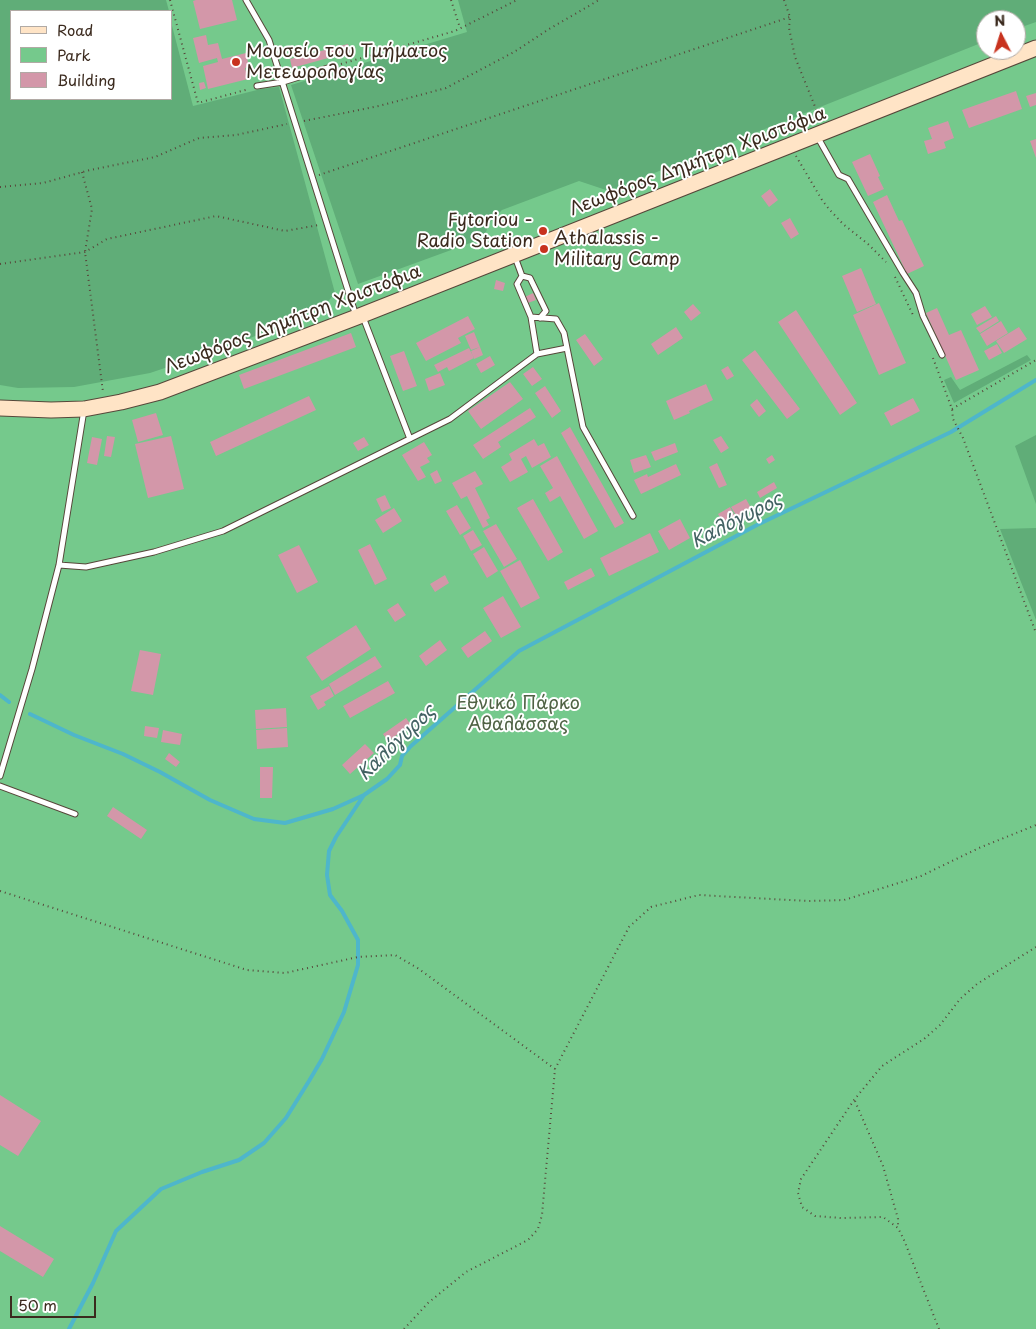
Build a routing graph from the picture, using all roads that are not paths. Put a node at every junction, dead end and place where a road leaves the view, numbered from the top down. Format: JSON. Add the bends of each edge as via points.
{"nodes":[{"id":1,"x":246,"y":0,"type":"edge"},
{"id":2,"x":1036,"y":48,"type":"edge"},
{"id":3,"x":334,"y":66,"type":"road end"},
{"id":4,"x":283,"y":82,"type":"junction"},
{"id":5,"x":257,"y":86,"type":"road end"},
{"id":6,"x":821,"y":134,"type":"junction"},
{"id":7,"x":514,"y":254,"type":"junction"},
{"id":8,"x":522,"y":276,"type":"junction"},
{"id":9,"x":359,"y":316,"type":"junction"},
{"id":10,"x":531,"y":318,"type":"junction"},
{"id":11,"x":540,"y":318,"type":"junction"},
{"id":12,"x":568,"y":348,"type":"junction"},
{"id":13,"x":537,"y":354,"type":"junction"},
{"id":14,"x":942,"y":355,"type":"dead end"},
{"id":15,"x":0,"y":408,"type":"edge"},
{"id":16,"x":84,"y":409,"type":"junction"},
{"id":17,"x":410,"y":439,"type":"junction"},
{"id":18,"x":633,"y":516,"type":"dead end"},
{"id":19,"x":58,"y":565,"type":"junction"},
{"id":20,"x":0,"y":776,"type":"edge"},
{"id":21,"x":0,"y":786,"type":"edge"},
{"id":22,"x":75,"y":814,"type":"dead end"}],
"edges":[{"from":1,"to":4,"type":"lane","via":[[269,40]]},
{"from":2,"to":6,"type":"main road","name":"Λεωφόρος Δημήτρη Χριστόφια"},
{"from":3,"to":4,"type":"lane"},
{"from":4,"to":5,"type":"lane"},
{"from":4,"to":9,"type":"lane"},
{"from":6,"to":7,"type":"main road","name":"Λεωφόρος Δημήτρη Χριστόφια"},
{"from":6,"to":14,"type":"lane","via":[[840,175],[848,179],[916,294]]},
{"from":7,"to":8,"type":"lane"},
{"from":7,"to":9,"type":"main road","name":"Λεωφόρος Δημήτρη Χριστόφια"},
{"from":8,"to":10,"type":"lane","via":[[517,284]]},
{"from":8,"to":11,"type":"lane","via":[[530,278],[546,311]]},
{"from":9,"to":16,"type":"main road","name":"Λεωφόρος Δημήτρη Χριστόφια","via":[[160,392]]},
{"from":9,"to":17,"type":"lane"},
{"from":10,"to":11,"type":"lane"},
{"from":10,"to":13,"type":"lane"},
{"from":11,"to":12,"type":"lane","via":[[556,319]]},
{"from":12,"to":13,"type":"lane"},
{"from":12,"to":18,"type":"lane","via":[[583,427]]},
{"from":13,"to":17,"type":"lane","via":[[450,419]]},
{"from":15,"to":16,"type":"main road","name":"Λεωφόρος Δημήτρη Χριστόφια"},
{"from":16,"to":19,"type":"lane"},
{"from":17,"to":19,"type":"lane","via":[[223,532],[86,567]]},
{"from":19,"to":20,"type":"lane"},
{"from":21,"to":22,"type":"lane"}]}
